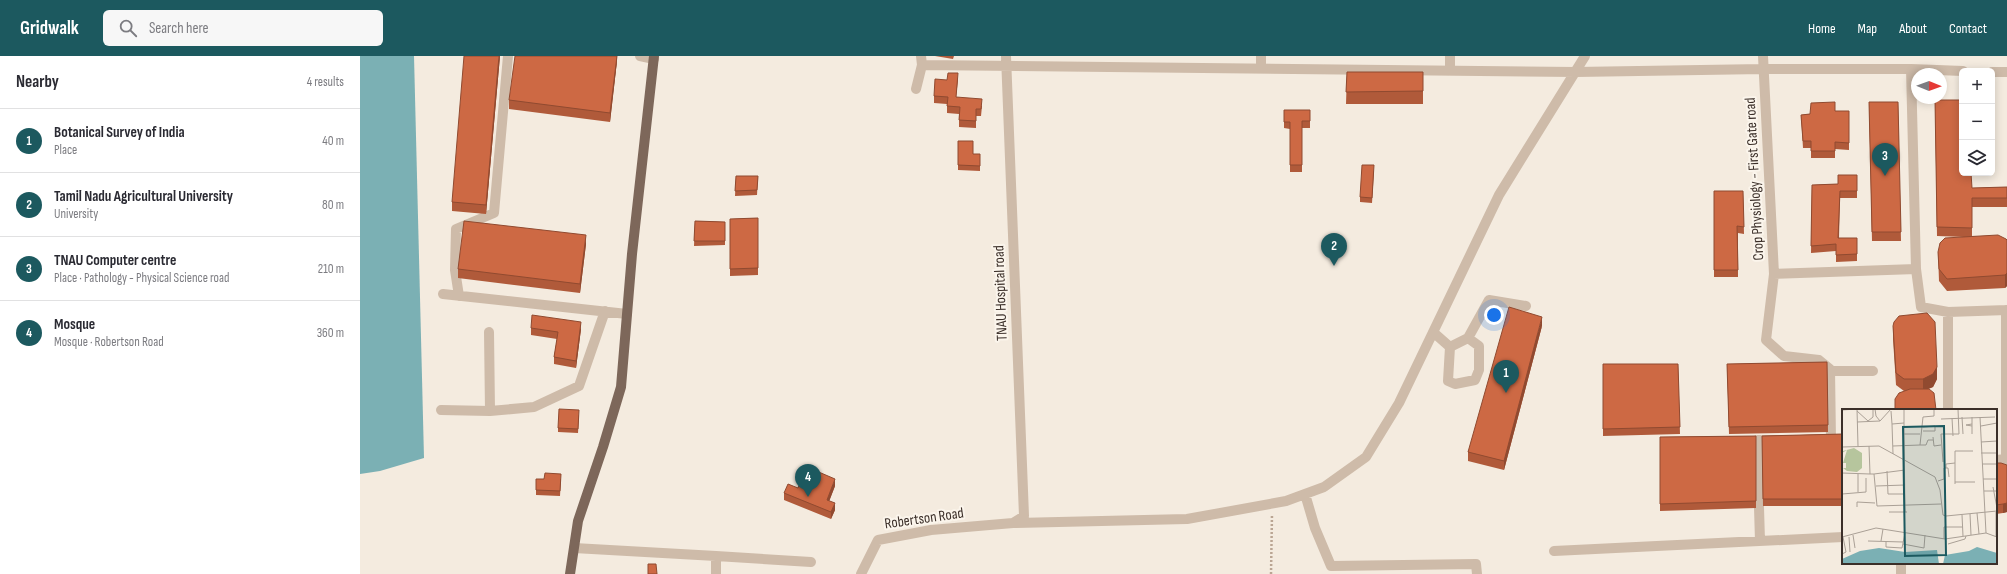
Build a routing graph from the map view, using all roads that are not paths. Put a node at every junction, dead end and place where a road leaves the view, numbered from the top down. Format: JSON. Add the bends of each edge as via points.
{"nodes":[{"id":1,"x":508,"y":56,"type":"edge"},
{"id":2,"x":640,"y":56,"type":"edge"},
{"id":3,"x":1261,"y":56,"type":"edge"},
{"id":4,"x":1450,"y":56,"type":"edge"},
{"id":5,"x":1585,"y":56,"type":"edge"},
{"id":6,"x":1763,"y":56,"type":"edge"},
{"id":7,"x":654,"y":57,"type":"edge"},
{"id":8,"x":921,"y":60,"type":"edge"},
{"id":9,"x":1006,"y":61,"type":"edge"},
{"id":10,"x":1143,"y":61,"type":"edge"},
{"id":11,"x":1261,"y":67,"type":"junction"},
{"id":12,"x":1763,"y":69,"type":"junction"},
{"id":13,"x":1911,"y":69,"type":"edge"},
{"id":14,"x":1450,"y":70,"type":"junction"},
{"id":15,"x":1947,"y":70,"type":"edge"},
{"id":16,"x":1959,"y":71,"type":"edge"},
{"id":17,"x":1576,"y":72,"type":"junction"},
{"id":18,"x":1995,"y":72,"type":"edge"},
{"id":19,"x":2007,"y":72,"type":"edge"},
{"id":20,"x":916,"y":89,"type":"dead end"},
{"id":21,"x":1912,"y":104,"type":"edge"},
{"id":22,"x":1916,"y":269,"type":"junction"},
{"id":23,"x":1774,"y":274,"type":"junction"},
{"id":24,"x":443,"y":294,"type":"dead end"},
{"id":25,"x":459,"y":296,"type":"junction"},
{"id":26,"x":1526,"y":306,"type":"dead end"},
{"id":27,"x":2006,"y":310,"type":"edge"},
{"id":28,"x":605,"y":311,"type":"junction"},
{"id":29,"x":1948,"y":312,"type":"junction"},
{"id":30,"x":627,"y":314,"type":"junction"},
{"id":31,"x":489,"y":332,"type":"dead end"},
{"id":32,"x":1433,"y":332,"type":"junction"},
{"id":33,"x":1468,"y":338,"type":"junction"},
{"id":34,"x":1450,"y":347,"type":"junction"},
{"id":35,"x":1830,"y":371,"type":"junction"},
{"id":36,"x":1874,"y":371,"type":"dead end"},
{"id":37,"x":1948,"y":409,"type":"edge"},
{"id":38,"x":441,"y":410,"type":"dead end"},
{"id":39,"x":490,"y":411,"type":"junction"},
{"id":40,"x":1787,"y":440,"type":"edge"},
{"id":41,"x":1842,"y":440,"type":"edge"},
{"id":42,"x":1997,"y":460,"type":"edge"},
{"id":43,"x":1305,"y":494,"type":"junction"},
{"id":44,"x":1013,"y":523,"type":"junction"},
{"id":45,"x":1842,"y":537,"type":"edge"},
{"id":46,"x":1760,"y":541,"type":"junction"},
{"id":47,"x":574,"y":548,"type":"junction"},
{"id":48,"x":1554,"y":551,"type":"dead end"},
{"id":49,"x":716,"y":556,"type":"junction"},
{"id":50,"x":811,"y":562,"type":"dead end"},
{"id":51,"x":1902,"y":564,"type":"edge"},
{"id":52,"x":570,"y":574,"type":"edge"},
{"id":53,"x":716,"y":574,"type":"edge"},
{"id":54,"x":861,"y":574,"type":"edge"},
{"id":55,"x":1476,"y":574,"type":"edge"},
{"id":56,"x":1901,"y":574,"type":"edge"}],
"edges":[{"from":1,"to":25,"type":"street","via":[[494,213],[456,229],[455,270]]},
{"from":2,"to":7,"type":"street"},
{"from":3,"to":11,"type":"street"},
{"from":4,"to":14,"type":"street"},
{"from":5,"to":17,"type":"street"},
{"from":6,"to":12,"type":"street","name":"Crop Physiology - First Gate road"},
{"from":7,"to":30,"type":"main road"},
{"from":8,"to":9,"type":"street"},
{"from":8,"to":20,"type":"street"},
{"from":9,"to":10,"type":"street"},
{"from":9,"to":44,"type":"street","name":"TNAU Hospital road","via":[[1024,516]]},
{"from":10,"to":11,"type":"street"},
{"from":11,"to":14,"type":"street"},
{"from":12,"to":13,"type":"street"},
{"from":12,"to":17,"type":"street"},
{"from":12,"to":23,"type":"street","name":"Crop Physiology - First Gate road"},
{"from":14,"to":17,"type":"street"},
{"from":15,"to":16,"type":"street"},
{"from":17,"to":32,"type":"street","via":[[1499,195]]},
{"from":18,"to":19,"type":"street"},
{"from":21,"to":22,"type":"street"},
{"from":22,"to":23,"type":"street","name":"Crop Physiology - First Gate road"},
{"from":22,"to":29,"type":"street","via":[[1921,307]]},
{"from":23,"to":35,"type":"street","via":[[1766,340],[1784,356],[1819,360]]},
{"from":24,"to":25,"type":"street"},
{"from":25,"to":28,"type":"street"},
{"from":26,"to":33,"type":"street","via":[[1489,300]]},
{"from":27,"to":29,"type":"street"},
{"from":27,"to":42,"type":"street","via":[[2006,459]]},
{"from":28,"to":30,"type":"street"},
{"from":28,"to":39,"type":"street","via":[[579,386],[534,407]]},
{"from":29,"to":37,"type":"street"},
{"from":30,"to":47,"type":"main road","via":[[621,386],[578,521]]},
{"from":31,"to":39,"type":"street"},
{"from":32,"to":34,"type":"street"},
{"from":32,"to":43,"type":"street","via":[[1399,403],[1366,457],[1324,487]]},
{"from":33,"to":34,"type":"street"},
{"from":33,"to":34,"type":"street","via":[[1479,346],[1479,370],[1475,380],[1455,384],[1448,381]]},
{"from":35,"to":36,"type":"street"},
{"from":35,"to":41,"type":"street","via":[[1828,441]]},
{"from":38,"to":39,"type":"street"},
{"from":40,"to":46,"type":"street","via":[[1758,440]]},
{"from":43,"to":44,"type":"street","via":[[1286,501],[1187,519]]},
{"from":43,"to":55,"type":"street","via":[[1317,535],[1331,566],[1476,564]]},
{"from":44,"to":54,"type":"street","name":"Robertson Road","via":[[931,530],[878,540]]},
{"from":45,"to":46,"type":"street"},
{"from":46,"to":48,"type":"street"},
{"from":47,"to":49,"type":"street"},
{"from":47,"to":52,"type":"main road"},
{"from":49,"to":50,"type":"street"},
{"from":49,"to":53,"type":"street"},
{"from":51,"to":56,"type":"street"}]}
